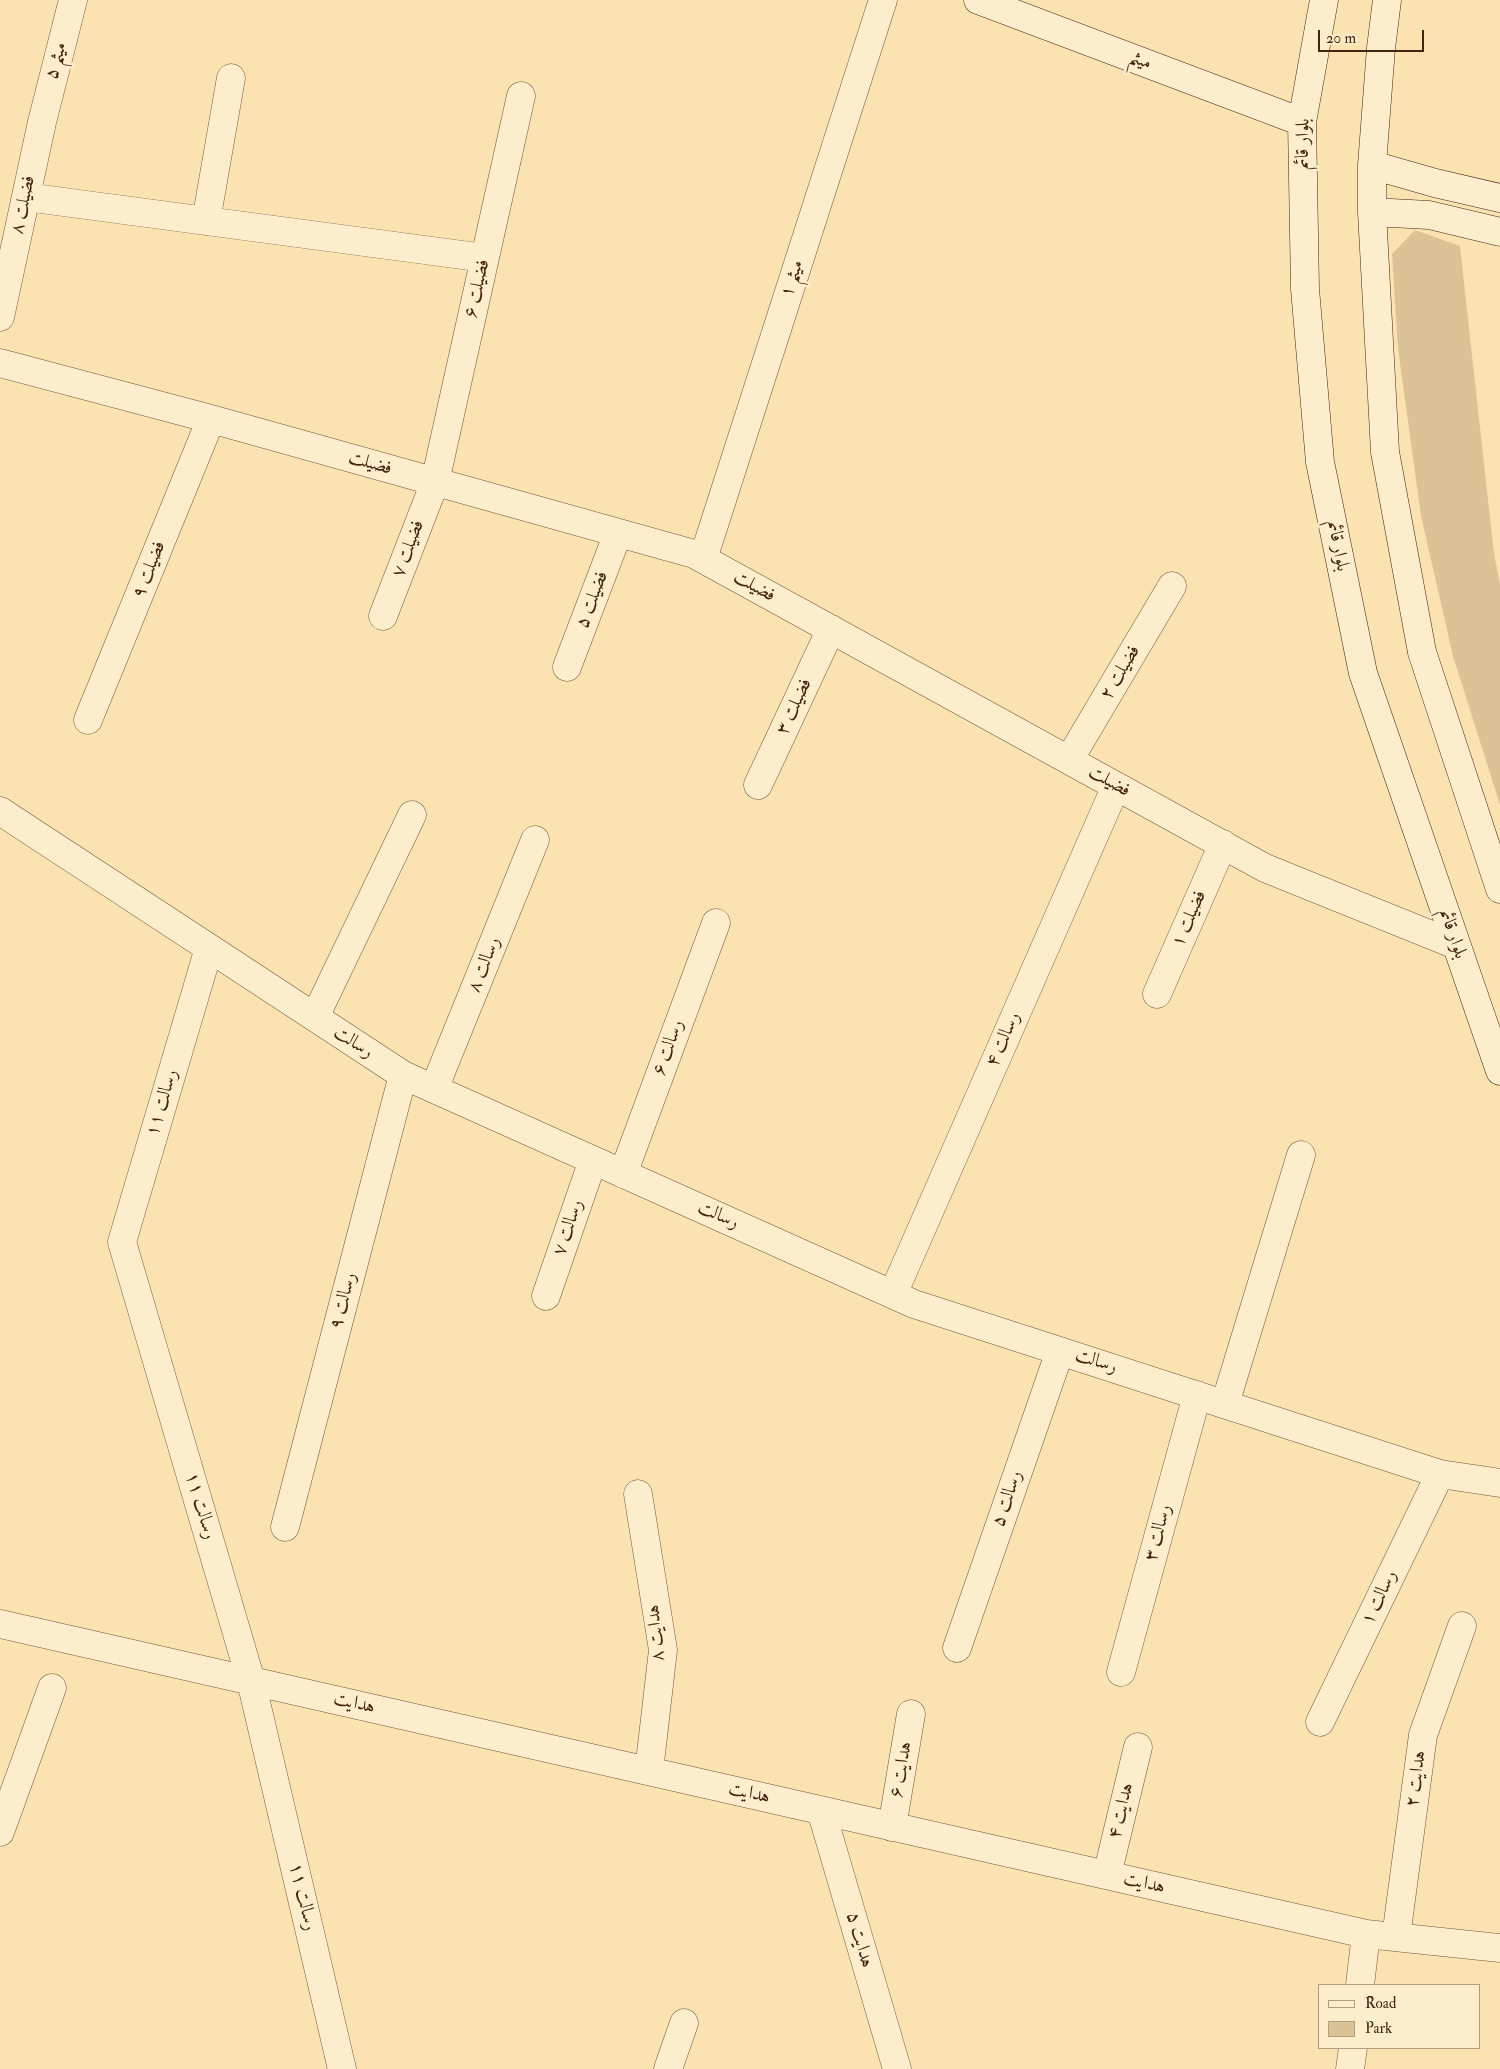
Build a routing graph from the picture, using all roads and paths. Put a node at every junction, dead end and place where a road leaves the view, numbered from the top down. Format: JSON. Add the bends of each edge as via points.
{"nodes":[{"id":1,"x":73,"y":0,"type":"edge"},
{"id":2,"x":883,"y":0,"type":"edge"},
{"id":3,"x":978,"y":0,"type":"edge"},
{"id":4,"x":1324,"y":0,"type":"edge"},
{"id":5,"x":1387,"y":0,"type":"edge"},
{"id":6,"x":231,"y":78,"type":"dead end"},
{"id":7,"x":521,"y":96,"type":"dead end"},
{"id":8,"x":42,"y":122,"type":"joint"},
{"id":9,"x":1302,"y":122,"type":"junction"},
{"id":10,"x":1372,"y":165,"type":"junction"},
{"id":11,"x":26,"y":197,"type":"junction"},
{"id":12,"x":1500,"y":198,"type":"edge"},
{"id":13,"x":1372,"y":212,"type":"junction"},
{"id":14,"x":206,"y":221,"type":"junction"},
{"id":15,"x":1500,"y":232,"type":"edge"},
{"id":16,"x":485,"y":258,"type":"junction"},
{"id":17,"x":0,"y":317,"type":"edge"},
{"id":18,"x":0,"y":364,"type":"edge"},
{"id":19,"x":211,"y":419,"type":"junction"},
{"id":20,"x":435,"y":482,"type":"junction"},
{"id":21,"x":618,"y":533,"type":"junction"},
{"id":22,"x":703,"y":559,"type":"junction"},
{"id":23,"x":1172,"y":586,"type":"dead end"},
{"id":24,"x":383,"y":616,"type":"dead end"},
{"id":25,"x":831,"y":629,"type":"junction"},
{"id":26,"x":567,"y":667,"type":"dead end"},
{"id":27,"x":88,"y":720,"type":"dead end"},
{"id":28,"x":1069,"y":760,"type":"junction"},
{"id":29,"x":758,"y":785,"type":"dead end"},
{"id":30,"x":1116,"y":786,"type":"junction"},
{"id":31,"x":0,"y":811,"type":"edge"},
{"id":32,"x":412,"y":815,"type":"dead end"},
{"id":33,"x":535,"y":840,"type":"dead end"},
{"id":34,"x":1223,"y":844,"type":"junction"},
{"id":35,"x":1500,"y":889,"type":"edge"},
{"id":36,"x":716,"y":923,"type":"dead end"},
{"id":37,"x":1456,"y":945,"type":"junction"},
{"id":38,"x":209,"y":948,"type":"junction"},
{"id":39,"x":1157,"y":994,"type":"dead end"},
{"id":40,"x":315,"y":1017,"type":"junction"},
{"id":41,"x":1500,"y":1071,"type":"edge"},
{"id":42,"x":403,"y":1076,"type":"junction"},
{"id":43,"x":434,"y":1089,"type":"junction"},
{"id":44,"x":1301,"y":1155,"type":"dead end"},
{"id":45,"x":593,"y":1160,"type":"junction"},
{"id":46,"x":622,"y":1174,"type":"junction"},
{"id":47,"x":893,"y":1294,"type":"junction"},
{"id":48,"x":546,"y":1296,"type":"dead end"},
{"id":49,"x":1060,"y":1350,"type":"junction"},
{"id":50,"x":1197,"y":1395,"type":"junction"},
{"id":51,"x":1225,"y":1404,"type":"junction"},
{"id":52,"x":1440,"y":1474,"type":"junction"},
{"id":53,"x":1500,"y":1483,"type":"edge"},
{"id":54,"x":638,"y":1494,"type":"dead end"},
{"id":55,"x":285,"y":1527,"type":"dead end"},
{"id":56,"x":0,"y":1624,"type":"edge"},
{"id":57,"x":1462,"y":1626,"type":"dead end"},
{"id":58,"x":957,"y":1648,"type":"dead end"},
{"id":59,"x":1122,"y":1672,"type":"dead end"},
{"id":60,"x":251,"y":1681,"type":"junction"},
{"id":61,"x":52,"y":1688,"type":"dead end"},
{"id":62,"x":912,"y":1714,"type":"dead end"},
{"id":63,"x":1320,"y":1722,"type":"dead end"},
{"id":64,"x":1138,"y":1747,"type":"dead end"},
{"id":65,"x":649,"y":1772,"type":"junction"},
{"id":66,"x":821,"y":1810,"type":"junction"},
{"id":67,"x":892,"y":1826,"type":"junction"},
{"id":68,"x":0,"y":1832,"type":"edge"},
{"id":69,"x":1107,"y":1875,"type":"junction"},
{"id":70,"x":1366,"y":1934,"type":"junction"},
{"id":71,"x":1396,"y":1937,"type":"junction"},
{"id":72,"x":1500,"y":1948,"type":"edge"},
{"id":73,"x":1360,"y":1984,"type":"edge"},
{"id":74,"x":684,"y":2023,"type":"dead end"},
{"id":75,"x":1353,"y":2049,"type":"edge"},
{"id":76,"x":342,"y":2069,"type":"edge"},
{"id":77,"x":668,"y":2069,"type":"edge"},
{"id":78,"x":897,"y":2069,"type":"edge"},
{"id":79,"x":1350,"y":2069,"type":"edge"}],
"edges":[{"from":1,"to":8,"type":"street","name":"میثم ۵"},
{"from":2,"to":22,"type":"street","name":"میثم ۱"},
{"from":3,"to":9,"type":"street","name":"میثم"},
{"from":4,"to":9,"type":"street","name":"بلوار قائم"},
{"from":5,"to":10,"type":"street"},
{"from":6,"to":14,"type":"street"},
{"from":7,"to":16,"type":"street","name":"فضیلت ۶"},
{"from":8,"to":11,"type":"street","name":"فضیلت ۸"},
{"from":9,"to":37,"type":"street","name":"بلوار قائم","via":[[1304,288],[1320,462],[1363,673]]},
{"from":10,"to":12,"type":"street"},
{"from":10,"to":13,"type":"street"},
{"from":11,"to":14,"type":"street"},
{"from":11,"to":17,"type":"street","name":"فضیلت ۸"},
{"from":13,"to":15,"type":"street","via":[[1429,216]]},
{"from":13,"to":35,"type":"street","via":[[1386,452],[1422,652]]},
{"from":14,"to":16,"type":"street"},
{"from":16,"to":20,"type":"street","name":"فضیلت ۶"},
{"from":18,"to":19,"type":"street","name":"فضیلت"},
{"from":19,"to":20,"type":"street","name":"فضیلت"},
{"from":19,"to":27,"type":"street","name":"فضیلت ۹"},
{"from":20,"to":21,"type":"street","name":"فضیلت"},
{"from":20,"to":24,"type":"street","name":"فضیلت ۷"},
{"from":21,"to":22,"type":"street","name":"فضیلت"},
{"from":21,"to":26,"type":"street","name":"فضیلت ۵"},
{"from":22,"to":25,"type":"street","name":"فضیلت"},
{"from":23,"to":28,"type":"street","name":"فضیلت ۲"},
{"from":25,"to":28,"type":"street","name":"فضیلت"},
{"from":25,"to":29,"type":"street","name":"فضیلت ۳"},
{"from":28,"to":30,"type":"street","name":"فضیلت"},
{"from":30,"to":34,"type":"street","name":"فضیلت"},
{"from":30,"to":47,"type":"street","name":"رسالت ۴"},
{"from":31,"to":38,"type":"street","name":"رسالت"},
{"from":32,"to":40,"type":"street"},
{"from":33,"to":43,"type":"street","name":"رسالت ۸"},
{"from":34,"to":37,"type":"street","name":"فضیلت","via":[[1265,868]]},
{"from":34,"to":39,"type":"street","name":"فضیلت ۱"},
{"from":36,"to":46,"type":"street","name":"رسالت ۶"},
{"from":37,"to":41,"type":"street","name":"بلوار قائم"},
{"from":38,"to":40,"type":"street","name":"رسالت"},
{"from":38,"to":60,"type":"street","name":"رسالت ۱۱","via":[[122,1242]]},
{"from":40,"to":42,"type":"street","name":"رسالت"},
{"from":42,"to":43,"type":"street","name":"رسالت"},
{"from":42,"to":55,"type":"street","name":"رسالت ۹"},
{"from":43,"to":45,"type":"street","name":"رسالت"},
{"from":44,"to":51,"type":"street"},
{"from":45,"to":46,"type":"street","name":"رسالت"},
{"from":45,"to":48,"type":"street","name":"رسالت ۷"},
{"from":46,"to":47,"type":"street","name":"رسالت"},
{"from":47,"to":49,"type":"street","name":"رسالت","via":[[914,1304]]},
{"from":49,"to":50,"type":"street","name":"رسالت"},
{"from":49,"to":58,"type":"street","name":"رسالت ۵"},
{"from":50,"to":51,"type":"street","name":"رسالت"},
{"from":50,"to":59,"type":"street","name":"رسالت ۳"},
{"from":51,"to":52,"type":"street","name":"رسالت"},
{"from":52,"to":53,"type":"street","name":"رسالت"},
{"from":52,"to":63,"type":"street","name":"رسالت ۱"},
{"from":54,"to":65,"type":"street","name":"هدایت ۸","via":[[663,1650]]},
{"from":56,"to":60,"type":"street","name":"هدایت"},
{"from":57,"to":71,"type":"street","name":"هدایت ۲","via":[[1423,1735]]},
{"from":60,"to":65,"type":"street","name":"هدایت"},
{"from":60,"to":76,"type":"street","name":"رسالت ۱۱"},
{"from":61,"to":68,"type":"street"},
{"from":62,"to":67,"type":"street","name":"هدایت ۶"},
{"from":64,"to":69,"type":"street","name":"هدایت ۴"},
{"from":65,"to":66,"type":"street","name":"هدایت"},
{"from":66,"to":67,"type":"street","name":"هدایت"},
{"from":66,"to":78,"type":"street","name":"هدایت ۵"},
{"from":67,"to":69,"type":"street","name":"هدایت"},
{"from":69,"to":70,"type":"street","name":"هدایت"},
{"from":70,"to":71,"type":"street","name":"هدایت"},
{"from":70,"to":73,"type":"street"},
{"from":71,"to":72,"type":"street","name":"هدایت"},
{"from":74,"to":77,"type":"street"},
{"from":75,"to":79,"type":"street"}]}
